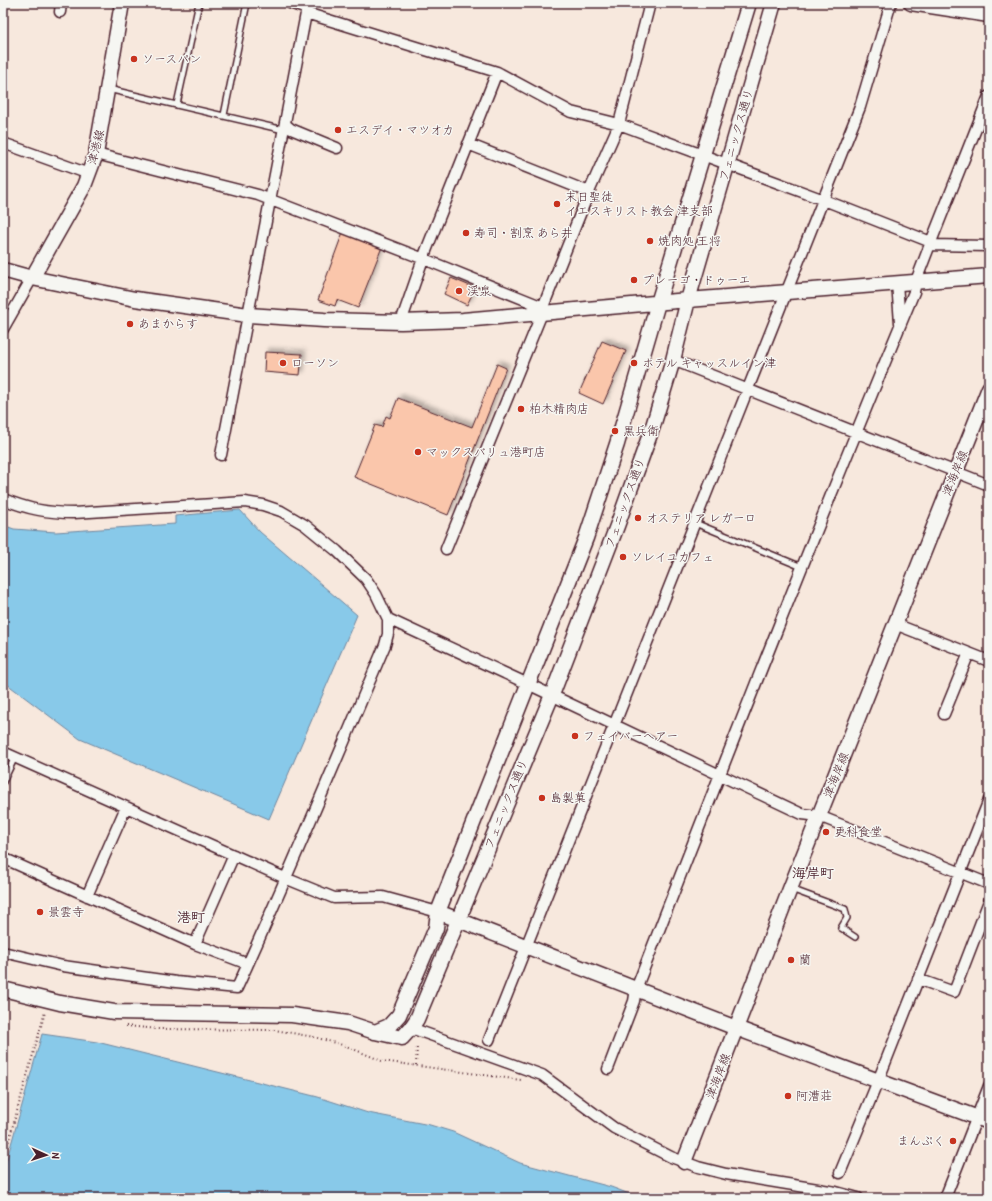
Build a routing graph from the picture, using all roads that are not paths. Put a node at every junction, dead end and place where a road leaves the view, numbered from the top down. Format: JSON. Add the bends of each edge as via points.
{"nodes":[{"id":1,"x":122,"y":3,"type":"edge"},
{"id":2,"x":199,"y":3,"type":"edge"},
{"id":3,"x":247,"y":3,"type":"edge"},
{"id":4,"x":290,"y":3,"type":"edge"},
{"id":5,"x":650,"y":3,"type":"edge"},
{"id":6,"x":749,"y":3,"type":"edge"},
{"id":7,"x":774,"y":3,"type":"edge"},
{"id":8,"x":891,"y":3,"type":"edge"},
{"id":9,"x":911,"y":3,"type":"edge"},
{"id":10,"x":307,"y":8,"type":"edge"},
{"id":11,"x":989,"y":15,"type":"edge"},
{"id":12,"x":496,"y":72,"type":"junction"},
{"id":13,"x":108,"y":89,"type":"junction"},
{"id":14,"x":989,"y":96,"type":"edge"},
{"id":15,"x":177,"y":104,"type":"junction"},
{"id":16,"x":224,"y":115,"type":"junction"},
{"id":17,"x":619,"y":124,"type":"junction"},
{"id":18,"x":284,"y":127,"type":"junction"},
{"id":19,"x":3,"y":143,"type":"edge"},
{"id":20,"x":468,"y":144,"type":"junction"},
{"id":21,"x":337,"y":148,"type":"dead end"},
{"id":22,"x":96,"y":154,"type":"junction"},
{"id":23,"x":702,"y":155,"type":"junction"},
{"id":24,"x":728,"y":164,"type":"junction"},
{"id":25,"x":89,"y":174,"type":"junction"},
{"id":26,"x":589,"y":192,"type":"junction"},
{"id":27,"x":270,"y":199,"type":"junction"},
{"id":28,"x":824,"y":200,"type":"junction"},
{"id":29,"x":930,"y":243,"type":"junction"},
{"id":30,"x":989,"y":246,"type":"edge"},
{"id":31,"x":424,"y":259,"type":"junction"},
{"id":32,"x":3,"y":270,"type":"edge"},
{"id":33,"x":989,"y":276,"type":"edge"},
{"id":34,"x":32,"y":278,"type":"junction"},
{"id":35,"x":916,"y":281,"type":"junction"},
{"id":36,"x":897,"y":283,"type":"junction"},
{"id":37,"x":787,"y":292,"type":"junction"},
{"id":38,"x":688,"y":300,"type":"junction"},
{"id":39,"x":658,"y":303,"type":"junction"},
{"id":40,"x":542,"y":310,"type":"junction"},
{"id":41,"x":248,"y":315,"type":"junction"},
{"id":42,"x":401,"y":322,"type":"junction"},
{"id":43,"x":900,"y":326,"type":"junction"},
{"id":44,"x":3,"y":329,"type":"edge"},
{"id":45,"x":673,"y":360,"type":"junction"},
{"id":46,"x":989,"y":388,"type":"edge"},
{"id":47,"x":748,"y":389,"type":"junction"},
{"id":48,"x":856,"y":432,"type":"junction"},
{"id":49,"x":221,"y":455,"type":"dead end"},
{"id":50,"x":955,"y":472,"type":"junction"},
{"id":51,"x":989,"y":485,"type":"edge"},
{"id":52,"x":3,"y":499,"type":"edge"},
{"id":53,"x":695,"y":523,"type":"junction"},
{"id":54,"x":446,"y":549,"type":"dead end"},
{"id":55,"x":802,"y":567,"type":"junction"},
{"id":56,"x":388,"y":619,"type":"junction"},
{"id":57,"x":895,"y":624,"type":"junction"},
{"id":58,"x":969,"y":653,"type":"junction"},
{"id":59,"x":989,"y":661,"type":"edge"},
{"id":60,"x":528,"y":684,"type":"junction"},
{"id":61,"x":552,"y":695,"type":"junction"},
{"id":62,"x":944,"y":714,"type":"dead end"},
{"id":63,"x":614,"y":725,"type":"junction"},
{"id":64,"x":3,"y":752,"type":"edge"},
{"id":65,"x":15,"y":757,"type":"junction"},
{"id":66,"x":720,"y":774,"type":"junction"},
{"id":67,"x":3,"y":782,"type":"edge"},
{"id":68,"x":989,"y":800,"type":"edge"},
{"id":69,"x":126,"y":807,"type":"junction"},
{"id":70,"x":819,"y":816,"type":"junction"},
{"id":71,"x":234,"y":855,"type":"junction"},
{"id":72,"x":3,"y":858,"type":"edge"},
{"id":73,"x":960,"y":872,"type":"junction"},
{"id":74,"x":285,"y":878,"type":"junction"},
{"id":75,"x":989,"y":884,"type":"edge"},
{"id":76,"x":790,"y":889,"type":"junction"},
{"id":77,"x":87,"y":896,"type":"junction"},
{"id":78,"x":989,"y":901,"type":"edge"},
{"id":79,"x":438,"y":912,"type":"junction"},
{"id":80,"x":458,"y":920,"type":"junction"},
{"id":81,"x":855,"y":937,"type":"dead end"},
{"id":82,"x":196,"y":944,"type":"junction"},
{"id":83,"x":526,"y":947,"type":"junction"},
{"id":84,"x":3,"y":952,"type":"edge"},
{"id":85,"x":248,"y":964,"type":"junction"},
{"id":86,"x":918,"y":979,"type":"junction"},
{"id":87,"x":3,"y":989,"type":"edge"},
{"id":88,"x":636,"y":989,"type":"junction"},
{"id":89,"x":411,"y":1028,"type":"junction"},
{"id":90,"x":736,"y":1028,"type":"junction"},
{"id":91,"x":375,"y":1032,"type":"junction"},
{"id":92,"x":489,"y":1040,"type":"dead end"},
{"id":93,"x":608,"y":1069,"type":"dead end"},
{"id":94,"x":878,"y":1081,"type":"junction"},
{"id":95,"x":989,"y":1086,"type":"edge"},
{"id":96,"x":983,"y":1120,"type":"edge"},
{"id":97,"x":684,"y":1162,"type":"junction"},
{"id":98,"x":840,"y":1173,"type":"dead end"},
{"id":99,"x":858,"y":1198,"type":"edge"},
{"id":100,"x":944,"y":1198,"type":"edge"}],
"edges":[{"from":1,"to":13,"type":"street","name":"津港線"},
{"from":2,"to":15,"type":"lane"},
{"from":3,"to":16,"type":"lane"},
{"from":4,"to":10,"type":"street"},
{"from":5,"to":17,"type":"street"},
{"from":6,"to":23,"type":"street","name":"フェニックス通り"},
{"from":7,"to":24,"type":"street","name":"フェニックス通り"},
{"from":8,"to":28,"type":"street","via":[[860,107]]},
{"from":9,"to":11,"type":"street"},
{"from":10,"to":12,"type":"street"},
{"from":10,"to":18,"type":"street"},
{"from":12,"to":17,"type":"street","via":[[571,112]]},
{"from":12,"to":20,"type":"street"},
{"from":13,"to":15,"type":"lane"},
{"from":13,"to":22,"type":"street","name":"津港線"},
{"from":14,"to":29,"type":"street"},
{"from":15,"to":16,"type":"lane"},
{"from":16,"to":18,"type":"lane"},
{"from":17,"to":23,"type":"street"},
{"from":17,"to":26,"type":"street"},
{"from":18,"to":21,"type":"street"},
{"from":18,"to":27,"type":"street"},
{"from":19,"to":25,"type":"street"},
{"from":20,"to":26,"type":"street"},
{"from":20,"to":31,"type":"street"},
{"from":22,"to":25,"type":"street","name":"津港線"},
{"from":22,"to":27,"type":"street"},
{"from":23,"to":24,"type":"street"},
{"from":23,"to":39,"type":"street","name":"フェニックス通り"},
{"from":24,"to":28,"type":"street"},
{"from":24,"to":38,"type":"street","name":"フェニックス通り"},
{"from":25,"to":34,"type":"street","name":"津港線"},
{"from":26,"to":40,"type":"street"},
{"from":27,"to":31,"type":"street"},
{"from":27,"to":41,"type":"street"},
{"from":28,"to":29,"type":"street"},
{"from":28,"to":37,"type":"street"},
{"from":29,"to":30,"type":"street"},
{"from":29,"to":35,"type":"street"},
{"from":31,"to":40,"type":"street"},
{"from":31,"to":42,"type":"street"},
{"from":32,"to":34,"type":"street"},
{"from":33,"to":35,"type":"street"},
{"from":34,"to":41,"type":"street","via":[[135,299]]},
{"from":34,"to":44,"type":"street"},
{"from":35,"to":36,"type":"street"},
{"from":35,"to":43,"type":"street"},
{"from":36,"to":37,"type":"street"},
{"from":36,"to":43,"type":"street"},
{"from":37,"to":38,"type":"street"},
{"from":37,"to":47,"type":"street"},
{"from":38,"to":39,"type":"street"},
{"from":38,"to":45,"type":"street","name":"フェニックス通り"},
{"from":39,"to":40,"type":"street"},
{"from":39,"to":60,"type":"street","name":"フェニックス通り","via":[[586,538]]},
{"from":40,"to":42,"type":"street","via":[[463,320]]},
{"from":40,"to":54,"type":"street"},
{"from":41,"to":42,"type":"street"},
{"from":41,"to":49,"type":"street"},
{"from":43,"to":48,"type":"street"},
{"from":45,"to":47,"type":"street"},
{"from":45,"to":61,"type":"street","name":"フェニックス通り","via":[[653,426]]},
{"from":46,"to":50,"type":"street","name":"津海岸線"},
{"from":47,"to":48,"type":"street"},
{"from":47,"to":53,"type":"street"},
{"from":48,"to":50,"type":"street"},
{"from":48,"to":55,"type":"street"},
{"from":50,"to":51,"type":"street"},
{"from":50,"to":57,"type":"street","name":"津海岸線"},
{"from":52,"to":56,"type":"street","via":[[37,511],[57,513],[245,502],[263,505],[305,525],[337,551],[366,579]]},
{"from":53,"to":55,"type":"lane"},
{"from":53,"to":63,"type":"street"},
{"from":55,"to":66,"type":"street"},
{"from":56,"to":60,"type":"street"},
{"from":56,"to":74,"type":"street","via":[[385,645]]},
{"from":57,"to":58,"type":"street"},
{"from":57,"to":70,"type":"street","name":"津海岸線"},
{"from":58,"to":59,"type":"street"},
{"from":58,"to":62,"type":"street"},
{"from":60,"to":61,"type":"street"},
{"from":60,"to":79,"type":"street","name":"フェニックス通り"},
{"from":61,"to":63,"type":"street"},
{"from":61,"to":80,"type":"street","name":"フェニックス通り"},
{"from":63,"to":66,"type":"street"},
{"from":63,"to":83,"type":"street"},
{"from":64,"to":65,"type":"street"},
{"from":65,"to":67,"type":"lane"},
{"from":65,"to":69,"type":"street"},
{"from":66,"to":70,"type":"street","via":[[802,814]]},
{"from":66,"to":88,"type":"street"},
{"from":68,"to":73,"type":"street"},
{"from":69,"to":71,"type":"street"},
{"from":69,"to":77,"type":"street"},
{"from":70,"to":73,"type":"street"},
{"from":70,"to":76,"type":"street","name":"津海岸線"},
{"from":71,"to":74,"type":"street"},
{"from":71,"to":82,"type":"street"},
{"from":72,"to":77,"type":"street"},
{"from":73,"to":75,"type":"street"},
{"from":73,"to":86,"type":"street"},
{"from":74,"to":79,"type":"street","via":[[334,898],[383,897]]},
{"from":74,"to":85,"type":"street"},
{"from":76,"to":81,"type":"lane","via":[[845,909],[847,918],[841,928]]},
{"from":76,"to":90,"type":"street","name":"津海岸線"},
{"from":77,"to":82,"type":"street"},
{"from":78,"to":86,"type":"street","via":[[954,992]]},
{"from":79,"to":80,"type":"street"},
{"from":79,"to":91,"type":"street","name":"フェニックス通り","via":[[436,928],[399,1015],[389,1026]]},
{"from":80,"to":83,"type":"street"},
{"from":80,"to":89,"type":"street","name":"フェニックス通り"},
{"from":82,"to":85,"type":"street"},
{"from":83,"to":88,"type":"street"},
{"from":83,"to":92,"type":"street"},
{"from":84,"to":85,"type":"street","via":[[63,966],[237,988]]},
{"from":86,"to":94,"type":"street"},
{"from":87,"to":91,"type":"street","via":[[60,1003],[114,1012],[292,1016],[348,1023]]},
{"from":88,"to":90,"type":"street"},
{"from":88,"to":93,"type":"street","via":[[634,1001]]},
{"from":89,"to":91,"type":"street","via":[[402,1038]]},
{"from":89,"to":97,"type":"street","via":[[542,1075],[614,1128]]},
{"from":90,"to":94,"type":"street"},
{"from":90,"to":97,"type":"street","name":"津海岸線"},
{"from":94,"to":96,"type":"street"},
{"from":94,"to":98,"type":"street"},
{"from":95,"to":96,"type":"street"},
{"from":96,"to":100,"type":"street"},
{"from":97,"to":99,"type":"street","via":[[726,1174]]}]}
